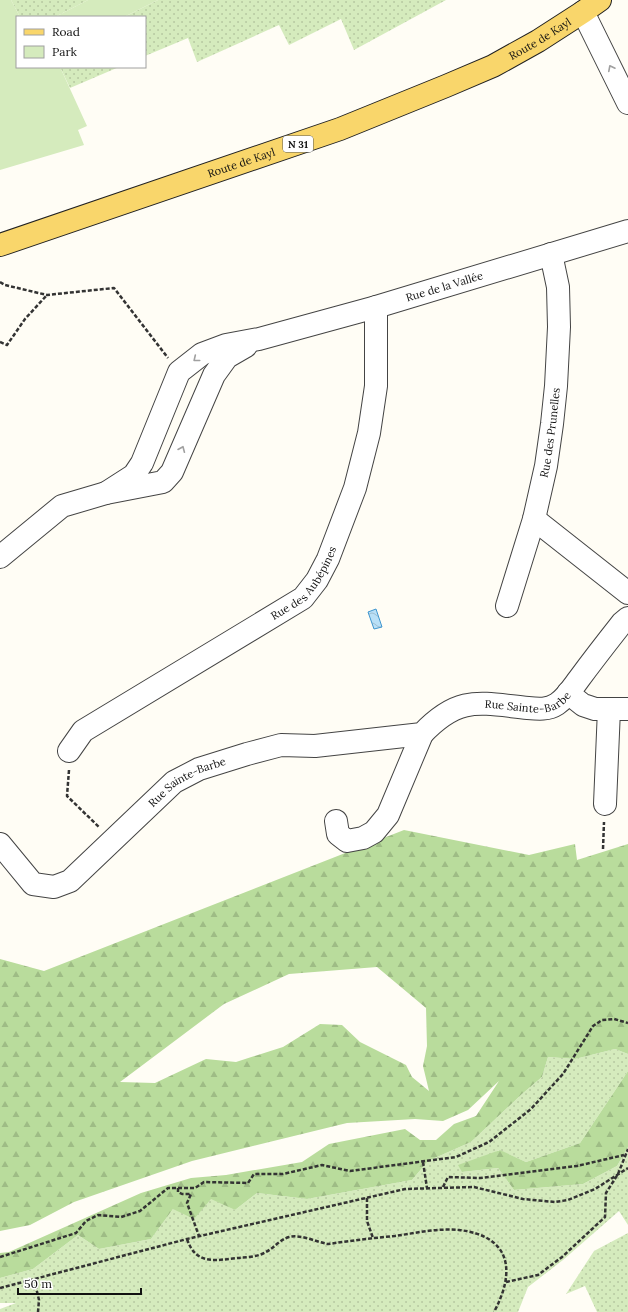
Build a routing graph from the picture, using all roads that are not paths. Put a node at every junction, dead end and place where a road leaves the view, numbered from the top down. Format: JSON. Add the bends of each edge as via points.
{"nodes":[{"id":1,"x":591,"y":6,"type":"edge"},
{"id":2,"x":628,"y":103,"type":"edge"},
{"id":3,"x":628,"y":231,"type":"edge"},
{"id":4,"x":0,"y":245,"type":"edge"},
{"id":5,"x":551,"y":254,"type":"junction"},
{"id":6,"x":376,"y":307,"type":"junction"},
{"id":7,"x":259,"y":339,"type":"junction"},
{"id":8,"x":177,"y":378,"type":"junction"},
{"id":9,"x":207,"y":390,"type":"junction"},
{"id":10,"x":142,"y":463,"type":"junction"},
{"id":11,"x":163,"y":482,"type":"junction"},
{"id":12,"x":106,"y":493,"type":"junction"},
{"id":13,"x":534,"y":519,"type":"junction"},
{"id":14,"x":0,"y":557,"type":"edge"},
{"id":15,"x":628,"y":593,"type":"edge"},
{"id":16,"x":507,"y":606,"type":"dead end"},
{"id":17,"x":628,"y":618,"type":"edge"},
{"id":18,"x":568,"y":693,"type":"junction"},
{"id":19,"x":618,"y":709,"type":"edge"},
{"id":20,"x":422,"y":734,"type":"junction"},
{"id":21,"x":69,"y":752,"type":"road end"},
{"id":22,"x":605,"y":804,"type":"road end"},
{"id":23,"x":336,"y":821,"type":"dead end"},
{"id":24,"x":0,"y":844,"type":"edge"}],
"edges":[{"from":2,"to":1,"type":"street","name":"Route de Kayl","one_way":true},
{"from":1,"to":4,"type":"main road","name":"Route de Kayl","number":"N 31","via":[[538,41],[493,66],[340,129]]},
{"from":3,"to":5,"type":"street","name":"Rue de la Vallée"},
{"from":5,"to":6,"type":"street","name":"Rue de la Vallée"},
{"from":5,"to":13,"type":"street","name":"Rue des Prunelles","via":[[558,287],[556,386],[546,466]]},
{"from":6,"to":7,"type":"street","name":"Rue de la Vallée"},
{"from":6,"to":21,"type":"street","name":"Rue des Aubépines","via":[[376,386],[369,433],[355,488],[317,580],[303,598],[82,731]]},
{"from":7,"to":8,"type":"street","name":"Rue de la Vallée","one_way":true,"via":[[226,345],[202,354]]},
{"from":7,"to":9,"type":"street","name":"Rue de la Vallée","via":[[227,356]]},
{"from":8,"to":9,"type":"street","via":[[188,378]]},
{"from":8,"to":10,"type":"street","name":"Rue de la Vallée"},
{"from":11,"to":9,"type":"street","name":"Rue de la Vallée","one_way":true,"via":[[172,472]]},
{"from":10,"to":11,"type":"street","via":[[153,479]]},
{"from":10,"to":12,"type":"street","name":"Rue de la Vallée","via":[[134,475]]},
{"from":11,"to":12,"type":"street","name":"Rue de la Vallée"},
{"from":12,"to":14,"type":"street","name":"Rue de la Vallée","via":[[62,506]]},
{"from":13,"to":15,"type":"street"},
{"from":13,"to":16,"type":"street","name":"Rue des Prunelles"},
{"from":17,"to":18,"type":"street","name":"Rue Sainte-Barbe"},
{"from":18,"to":19,"type":"street","via":[[595,709]]},
{"from":18,"to":20,"type":"street","name":"Rue Sainte-Barbe","via":[[557,704],[543,709],[463,705],[448,712]]},
{"from":19,"to":22,"type":"street"},
{"from":20,"to":23,"type":"street","name":"Rue Sainte-Barbe","via":[[388,815],[374,832],[363,838],[347,841],[338,834]]},
{"from":20,"to":24,"type":"street","name":"Rue Sainte-Barbe","via":[[315,746],[281,745],[198,768],[174,782],[70,882],[54,887],[33,884]]}]}
